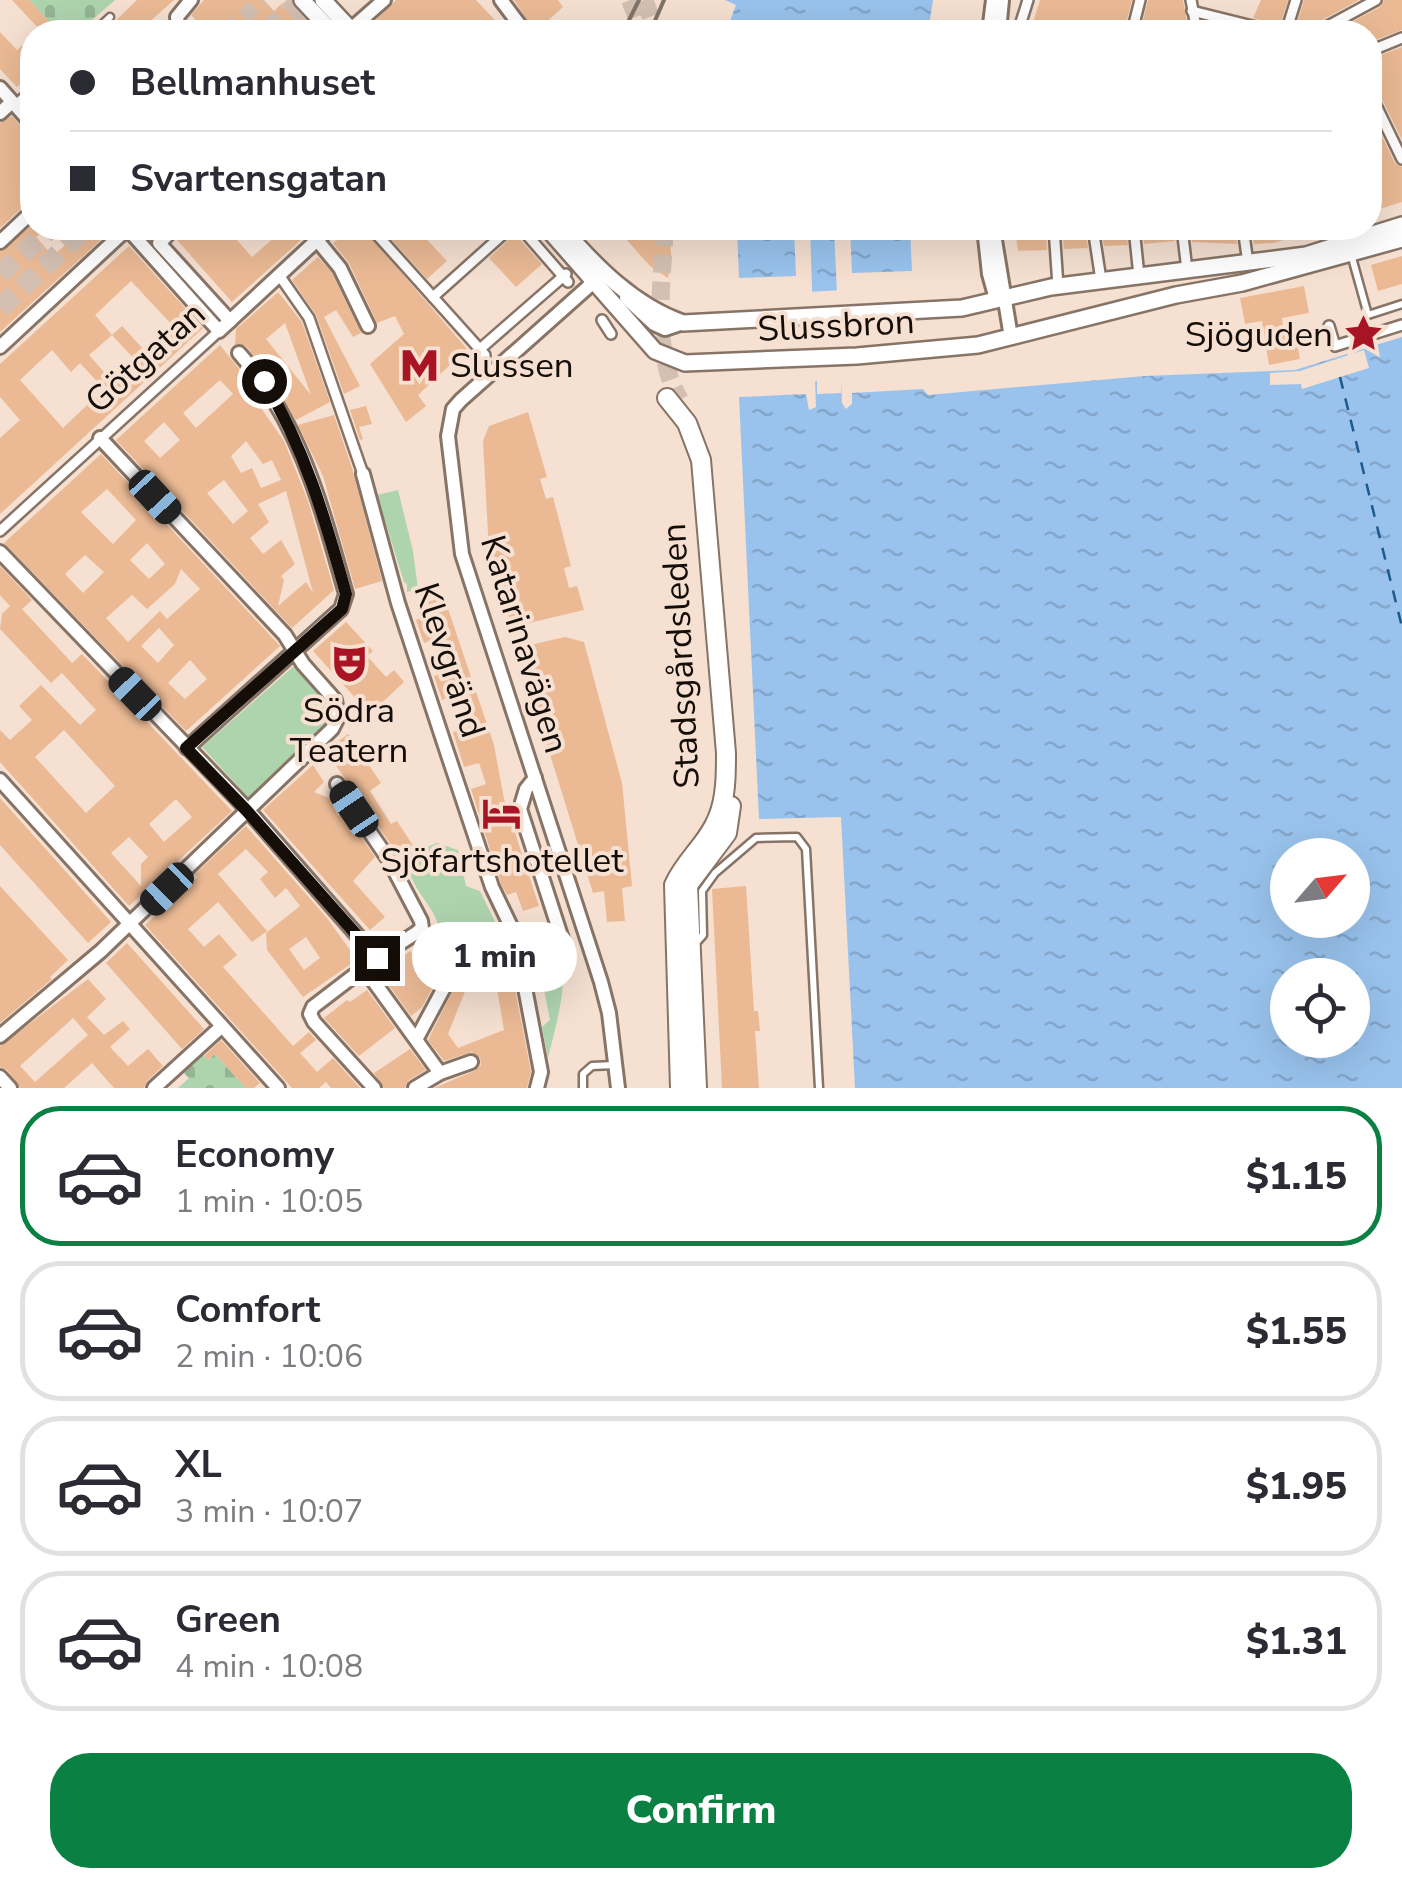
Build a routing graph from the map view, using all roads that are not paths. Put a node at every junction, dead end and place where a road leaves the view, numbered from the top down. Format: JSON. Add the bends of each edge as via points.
{"nodes":[{"id":1,"x":302,"y":0,"type":"edge"},
{"id":2,"x":384,"y":0,"type":"edge"},
{"id":3,"x":1376,"y":0,"type":"edge"},
{"id":4,"x":1192,"y":5,"type":"edge"},
{"id":5,"x":110,"y":17,"type":"dead end"},
{"id":6,"x":107,"y":20,"type":"edge"},
{"id":7,"x":328,"y":20,"type":"edge"},
{"id":8,"x":358,"y":20,"type":"edge"},
{"id":9,"x":1239,"y":20,"type":"edge"},
{"id":10,"x":1339,"y":20,"type":"edge"},
{"id":11,"x":0,"y":88,"type":"edge"},
{"id":12,"x":20,"y":97,"type":"edge"},
{"id":13,"x":13,"y":103,"type":"junction"},
{"id":14,"x":20,"y":111,"type":"edge"},
{"id":15,"x":0,"y":112,"type":"edge"},
{"id":16,"x":1382,"y":117,"type":"edge"},
{"id":17,"x":1402,"y":158,"type":"edge"},
{"id":18,"x":20,"y":223,"type":"edge"},
{"id":19,"x":1402,"y":239,"type":"edge"},
{"id":20,"x":115,"y":240,"type":"edge"},
{"id":21,"x":140,"y":240,"type":"edge"},
{"id":22,"x":316,"y":240,"type":"joint"},
{"id":23,"x":382,"y":240,"type":"edge"},
{"id":24,"x":495,"y":240,"type":"edge"},
{"id":25,"x":532,"y":240,"type":"edge"},
{"id":26,"x":560,"y":240,"type":"edge"},
{"id":27,"x":571,"y":240,"type":"edge"},
{"id":28,"x":985,"y":240,"type":"edge"},
{"id":29,"x":994,"y":240,"type":"edge"},
{"id":30,"x":1055,"y":240,"type":"edge"},
{"id":31,"x":1095,"y":240,"type":"edge"},
{"id":32,"x":1135,"y":240,"type":"edge"},
{"id":33,"x":1183,"y":240,"type":"edge"},
{"id":34,"x":1245,"y":240,"type":"edge"},
{"id":35,"x":1345,"y":240,"type":"edge"},
{"id":36,"x":164,"y":241,"type":"dead end"},
{"id":37,"x":0,"y":242,"type":"edge"},
{"id":38,"x":1350,"y":253,"type":"junction"},
{"id":39,"x":1248,"y":262,"type":"junction"},
{"id":40,"x":1187,"y":270,"type":"junction"},
{"id":41,"x":279,"y":275,"type":"junction"},
{"id":42,"x":596,"y":275,"type":"junction"},
{"id":43,"x":1139,"y":276,"type":"junction"},
{"id":44,"x":1101,"y":280,"type":"junction"},
{"id":45,"x":1058,"y":286,"type":"junction"},
{"id":46,"x":433,"y":297,"type":"junction"},
{"id":47,"x":996,"y":299,"type":"junction"},
{"id":48,"x":1402,"y":304,"type":"edge"},
{"id":49,"x":603,"y":318,"type":"dead end"},
{"id":50,"x":1402,"y":325,"type":"edge"},
{"id":51,"x":225,"y":326,"type":"junction"},
{"id":52,"x":368,"y":326,"type":"dead end"},
{"id":53,"x":1329,"y":326,"type":"dead end"},
{"id":54,"x":612,"y":334,"type":"dead end"},
{"id":55,"x":1011,"y":337,"type":"junction"},
{"id":56,"x":0,"y":348,"type":"edge"},
{"id":57,"x":239,"y":353,"type":"dead end"},
{"id":58,"x":100,"y":438,"type":"junction"},
{"id":59,"x":363,"y":474,"type":"joint"},
{"id":60,"x":0,"y":531,"type":"edge"},
{"id":61,"x":0,"y":552,"type":"edge"},
{"id":62,"x":294,"y":652,"type":"junction"},
{"id":63,"x":186,"y":748,"type":"junction"},
{"id":64,"x":534,"y":778,"type":"junction"},
{"id":65,"x":0,"y":780,"type":"edge"},
{"id":66,"x":337,"y":784,"type":"dead end"},
{"id":67,"x":246,"y":810,"type":"junction"},
{"id":68,"x":722,"y":841,"type":"junction"},
{"id":69,"x":695,"y":849,"type":"junction"},
{"id":70,"x":688,"y":885,"type":"junction"},
{"id":71,"x":129,"y":925,"type":"junction"},
{"id":72,"x":563,"y":942,"type":"dead end"},
{"id":73,"x":691,"y":949,"type":"junction"},
{"id":74,"x":377,"y":958,"type":"junction"},
{"id":75,"x":364,"y":968,"type":"junction"},
{"id":76,"x":453,"y":971,"type":"dead end"},
{"id":77,"x":220,"y":1027,"type":"junction"},
{"id":78,"x":0,"y":1036,"type":"edge"},
{"id":79,"x":417,"y":1038,"type":"junction"},
{"id":80,"x":471,"y":1062,"type":"dead end"},
{"id":81,"x":616,"y":1065,"type":"junction"},
{"id":82,"x":440,"y":1072,"type":"junction"},
{"id":83,"x":0,"y":1077,"type":"edge"},
{"id":84,"x":10,"y":1088,"type":"edge"},
{"id":85,"x":154,"y":1088,"type":"edge"},
{"id":86,"x":278,"y":1088,"type":"edge"},
{"id":87,"x":374,"y":1088,"type":"edge"},
{"id":88,"x":414,"y":1088,"type":"edge"},
{"id":89,"x":537,"y":1088,"type":"edge"},
{"id":90,"x":583,"y":1088,"type":"edge"},
{"id":91,"x":618,"y":1088,"type":"edge"},
{"id":92,"x":680,"y":1088,"type":"edge"},
{"id":93,"x":697,"y":1088,"type":"edge"},
{"id":94,"x":819,"y":1088,"type":"edge"}],
"edges":[{"from":1,"to":7,"type":"street"},
{"from":2,"to":8,"type":"street"},
{"from":3,"to":10,"type":"street"},
{"from":4,"to":9,"type":"street"},
{"from":5,"to":6,"type":"lane"},
{"from":11,"to":13,"type":"street"},
{"from":12,"to":13,"type":"lane"},
{"from":13,"to":14,"type":"street"},
{"from":13,"to":15,"type":"street"},
{"from":16,"to":17,"type":"street"},
{"from":18,"to":37,"type":"street"},
{"from":19,"to":38,"type":"street","name":"Slussbron"},
{"from":20,"to":56,"type":"street"},
{"from":21,"to":51,"type":"street"},
{"from":22,"to":41,"type":"street","name":"Götgatan"},
{"from":22,"to":52,"type":"street","via":[[340,268]]},
{"from":23,"to":46,"type":"street"},
{"from":24,"to":46,"type":"street"},
{"from":25,"to":46,"type":"street","via":[[566,278],[482,352]]},
{"from":26,"to":42,"type":"street"},
{"from":27,"to":42,"type":"street"},
{"from":28,"to":47,"type":"street"},
{"from":29,"to":47,"type":"street"},
{"from":30,"to":45,"type":"street"},
{"from":31,"to":44,"type":"street"},
{"from":32,"to":43,"type":"street"},
{"from":33,"to":40,"type":"street"},
{"from":34,"to":39,"type":"street"},
{"from":35,"to":39,"type":"street","name":"Slussbron"},
{"from":36,"to":51,"type":"street"},
{"from":38,"to":48,"type":"lane","via":[[1368,315]]},
{"from":38,"to":55,"type":"street","name":"Slussbron"},
{"from":39,"to":40,"type":"street","name":"Slussbron"},
{"from":40,"to":43,"type":"street","name":"Slussbron"},
{"from":41,"to":51,"type":"street","name":"Götgatan"},
{"from":41,"to":59,"type":"street","name":"Klevgränd","via":[[309,318]]},
{"from":42,"to":47,"type":"street","name":"Slussbron","via":[[683,323],[962,308]]},
{"from":42,"to":55,"type":"street","name":"Slussbron","via":[[655,351],[685,364],[965,347]]},
{"from":42,"to":64,"type":"street","name":"Katarinavägen","via":[[462,400],[448,425],[462,554]]},
{"from":43,"to":44,"type":"street","name":"Slussbron"},
{"from":44,"to":45,"type":"street","name":"Slussbron"},
{"from":45,"to":47,"type":"street","name":"Slussbron"},
{"from":47,"to":55,"type":"street"},
{"from":49,"to":54,"type":"street"},
{"from":50,"to":53,"type":"street","via":[[1335,346]]},
{"from":51,"to":58,"type":"street","name":"Götgatan"},
{"from":57,"to":62,"type":"street","via":[[264,381],[297,444],[319,495],[346,594],[342,609]]},
{"from":58,"to":60,"type":"street","name":"Götgatan"},
{"from":58,"to":62,"type":"street"},
{"from":59,"to":89,"type":"street","name":"Klevgränd","via":[[440,732],[515,935],[541,1072]]},
{"from":61,"to":63,"type":"street"},
{"from":62,"to":63,"type":"street"},
{"from":62,"to":67,"type":"street","via":[[335,700],[338,717]]},
{"from":63,"to":67,"type":"street"},
{"from":64,"to":72,"type":"street","via":[[520,809]]},
{"from":64,"to":81,"type":"street","name":"Katarinavägen","via":[[601,982]]},
{"from":65,"to":71,"type":"street"},
{"from":66,"to":74,"type":"street","via":[[421,922],[416,933]]},
{"from":67,"to":71,"type":"street"},
{"from":67,"to":74,"type":"street"},
{"from":68,"to":69,"type":"lane"},
{"from":68,"to":69,"type":"main road","name":"Stadsgårdsleden","via":[[734,765],[710,460],[706,436],[674,399],[702,460],[726,753],[718,820]]},
{"from":68,"to":70,"type":"main road","name":"Stadsgårdsleden"},
{"from":69,"to":70,"type":"lane"},
{"from":69,"to":92,"type":"main road","name":"Stadsgårdsleden","via":[[674,885]]},
{"from":70,"to":73,"type":"main road"},
{"from":71,"to":77,"type":"street"},
{"from":71,"to":78,"type":"street"},
{"from":73,"to":93,"type":"main road"},
{"from":73,"to":94,"type":"lane","via":[[703,936],[702,891],[716,873],[756,838],[797,838],[806,849]]},
{"from":74,"to":75,"type":"street"},
{"from":75,"to":79,"type":"street"},
{"from":75,"to":87,"type":"street","via":[[310,1014]]},
{"from":76,"to":79,"type":"street"},
{"from":77,"to":85,"type":"street"},
{"from":77,"to":86,"type":"street"},
{"from":79,"to":82,"type":"street"},
{"from":80,"to":82,"type":"street"},
{"from":81,"to":90,"type":"lane","via":[[592,1066]]},
{"from":81,"to":91,"type":"street","name":"Katarinavägen"},
{"from":82,"to":88,"type":"street"},
{"from":83,"to":84,"type":"street"}]}
